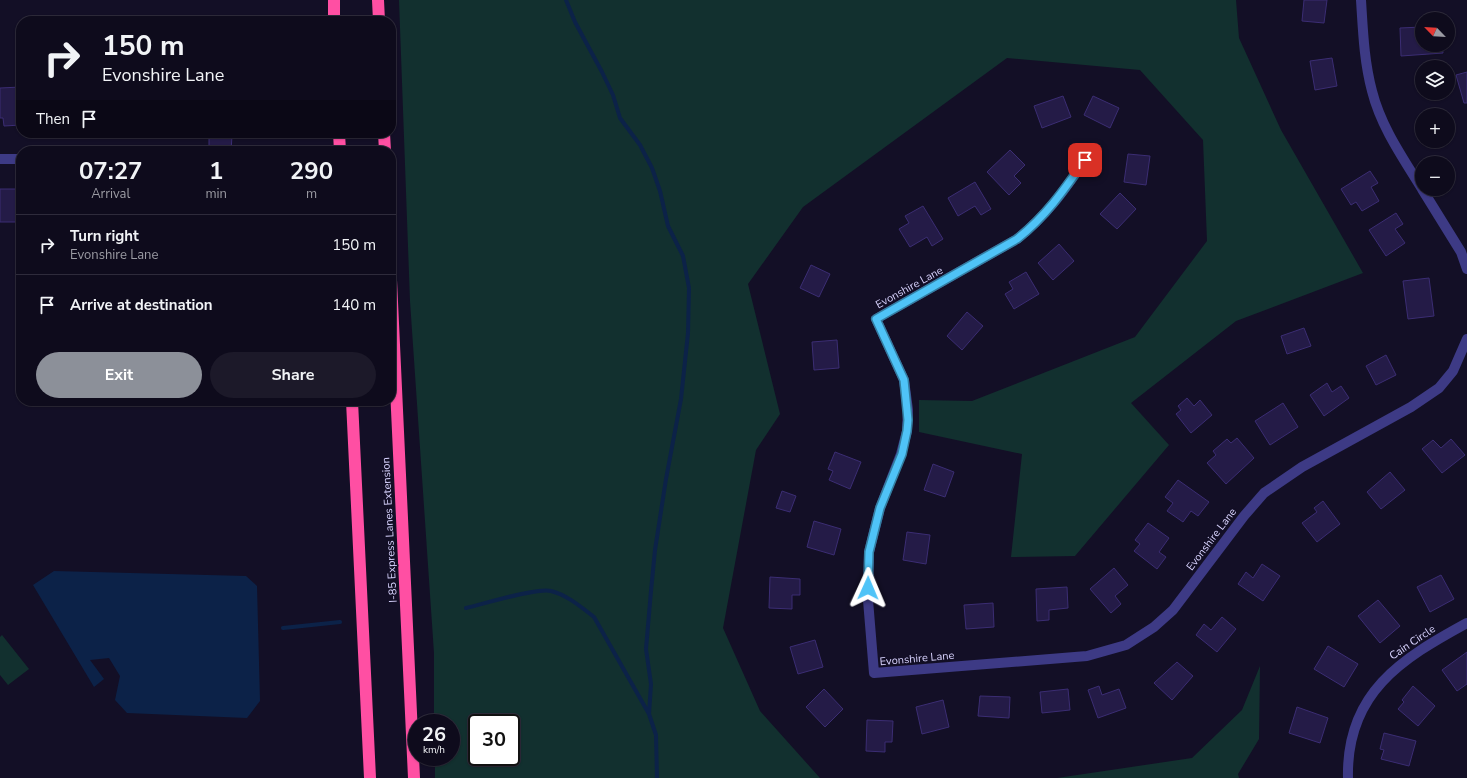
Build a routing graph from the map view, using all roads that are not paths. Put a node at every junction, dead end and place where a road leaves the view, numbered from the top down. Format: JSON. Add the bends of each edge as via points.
{"nodes":[{"id":1,"x":334,"y":0,"type":"edge"},
{"id":2,"x":378,"y":0,"type":"edge"},
{"id":3,"x":1361,"y":0,"type":"edge"},
{"id":4,"x":334,"y":16,"type":"edge"},
{"id":5,"x":379,"y":16,"type":"edge"},
{"id":6,"x":0,"y":159,"type":"edge"},
{"id":7,"x":16,"y":159,"type":"edge"},
{"id":8,"x":1085,"y":160,"type":"dead end"},
{"id":9,"x":1415,"y":178,"type":"edge"},
{"id":10,"x":1426,"y":196,"type":"edge"},
{"id":11,"x":1467,"y":269,"type":"edge"},
{"id":12,"x":1467,"y":339,"type":"edge"},
{"id":13,"x":396,"y":388,"type":"edge"},
{"id":14,"x":352,"y":406,"type":"edge"},
{"id":15,"x":1467,"y":622,"type":"edge"},
{"id":16,"x":370,"y":778,"type":"edge"},
{"id":17,"x":414,"y":778,"type":"edge"},
{"id":18,"x":1348,"y":778,"type":"edge"}],
"edges":[{"from":1,"to":4,"type":"highway"},
{"from":2,"to":5,"type":"highway"},
{"from":3,"to":9,"type":"street","via":[[1366,62],[1372,93],[1390,137]]},
{"from":6,"to":7,"type":"street"},
{"from":8,"to":12,"type":"street","name":"Evonshire Lane","via":[[1057,200],[1017,239],[876,319],[904,380],[908,410],[902,454],[880,508],[869,552],[868,600],[874,673],[1087,656],[1126,645],[1154,628],[1173,610],[1264,493],[1302,467],[1411,407],[1438,388],[1453,371]]},
{"from":10,"to":11,"type":"street","via":[[1461,252]]},
{"from":13,"to":17,"type":"highway","name":"I-85 Express Lanes Extension"},
{"from":14,"to":16,"type":"highway"},
{"from":15,"to":18,"type":"street","name":"Cain Circle","via":[[1425,645],[1382,681],[1368,700],[1354,730],[1348,761]]}]}
